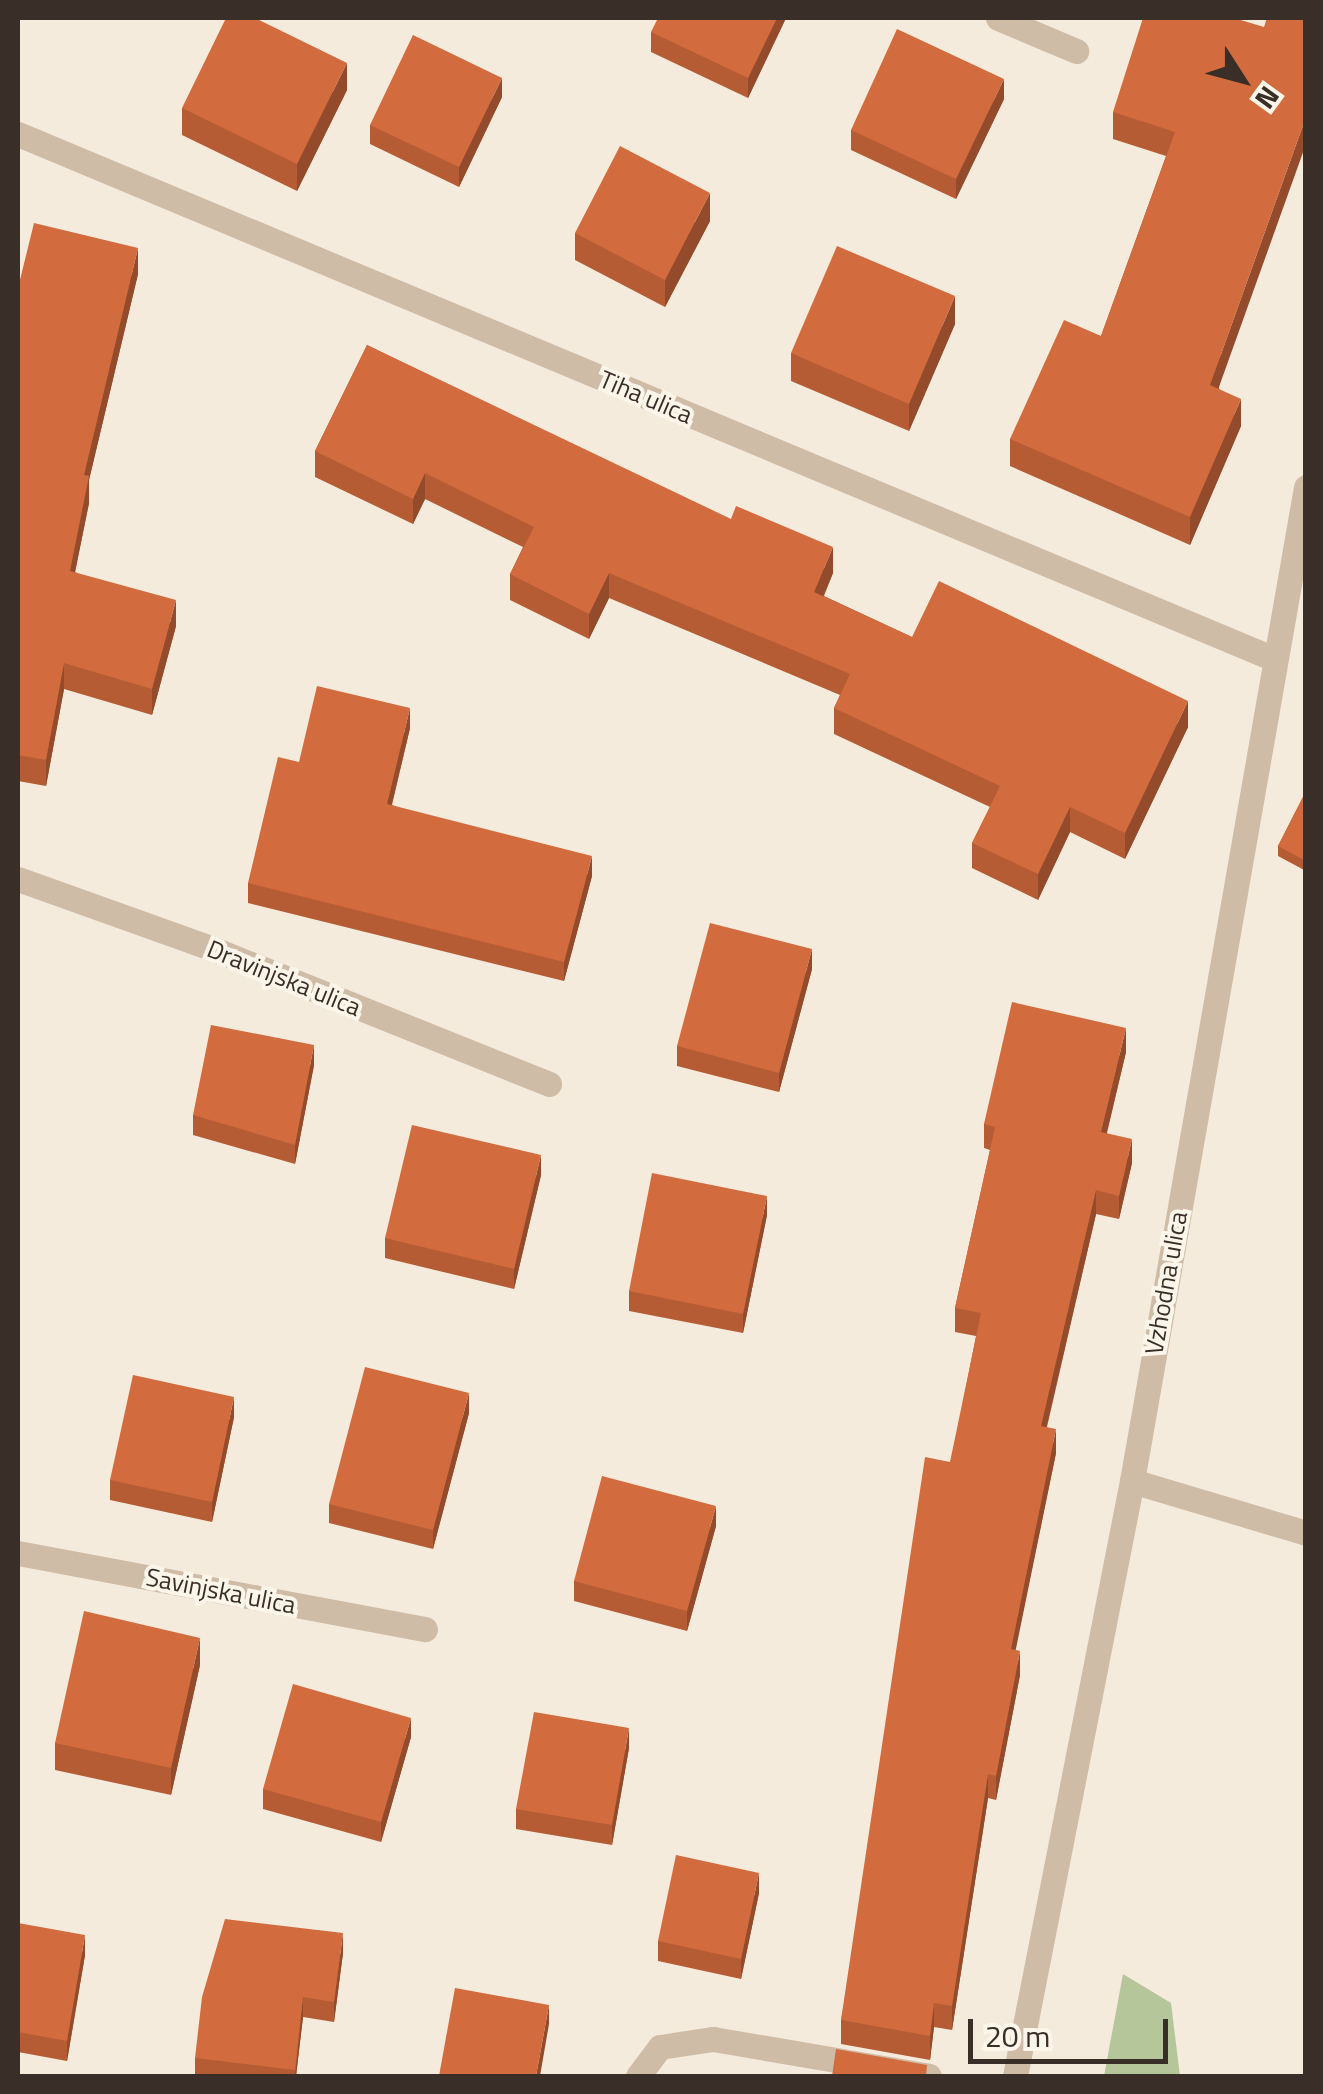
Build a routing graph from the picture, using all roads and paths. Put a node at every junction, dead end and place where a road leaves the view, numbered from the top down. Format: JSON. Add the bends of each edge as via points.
{"nodes":[{"id":1,"x":998,"y":18,"type":"edge"},
{"id":2,"x":1076,"y":50,"type":"dead end"},
{"id":3,"x":18,"y":134,"type":"edge"},
{"id":4,"x":1306,"y":487,"type":"edge"},
{"id":5,"x":1274,"y":659,"type":"junction"},
{"id":6,"x":18,"y":879,"type":"edge"},
{"id":7,"x":549,"y":1084,"type":"dead end"},
{"id":8,"x":1132,"y":1481,"type":"junction"},
{"id":9,"x":1306,"y":1533,"type":"edge"},
{"id":10,"x":18,"y":1552,"type":"edge"},
{"id":11,"x":425,"y":1629,"type":"dead end"},
{"id":12,"x":638,"y":2076,"type":"edge"},
{"id":13,"x":929,"y":2076,"type":"edge"},
{"id":14,"x":1015,"y":2076,"type":"edge"}],
"edges":[{"from":1,"to":2,"type":"street"},
{"from":3,"to":5,"type":"street","name":"Tiha ulica"},
{"from":4,"to":5,"type":"street","name":"Vzhodna ulica"},
{"from":5,"to":8,"type":"street","name":"Vzhodna ulica"},
{"from":6,"to":7,"type":"street","name":"Dravinjska ulica","via":[[216,950]]},
{"from":8,"to":9,"type":"street"},
{"from":8,"to":14,"type":"street","name":"Vzhodna ulica"},
{"from":10,"to":11,"type":"street","name":"Savinjska ulica"},
{"from":12,"to":13,"type":"street","via":[[660,2047],[713,2039]]}]}
